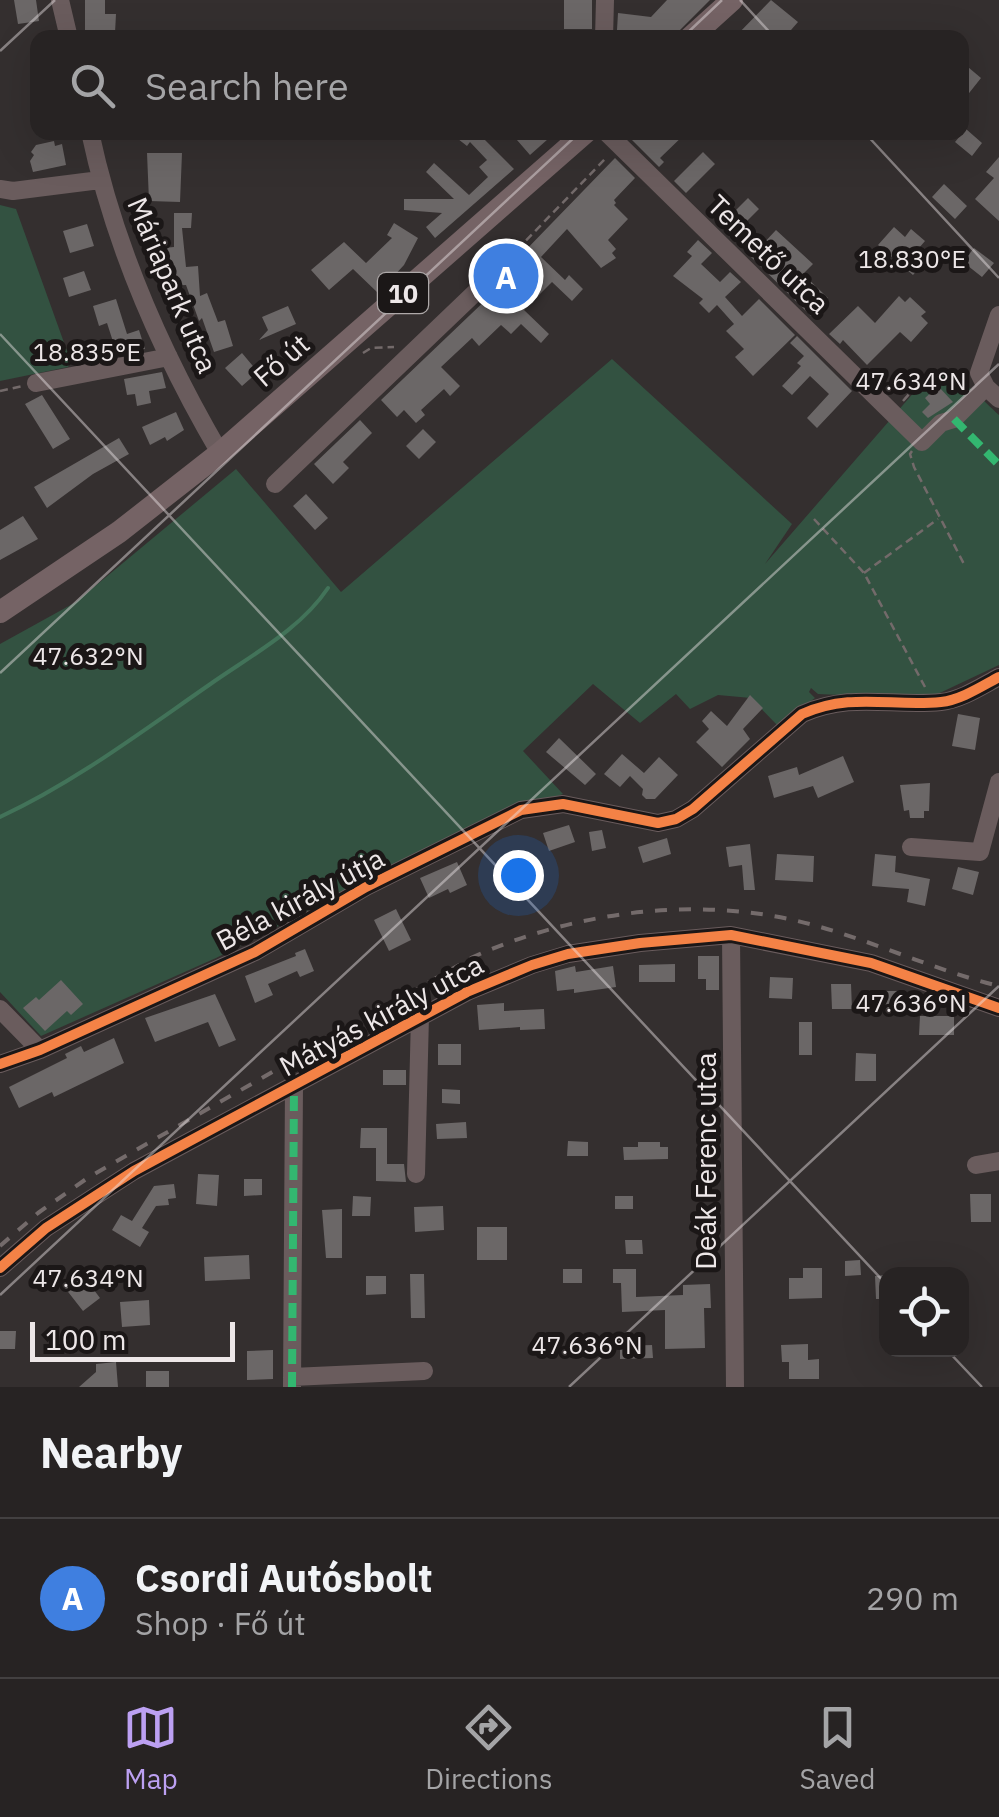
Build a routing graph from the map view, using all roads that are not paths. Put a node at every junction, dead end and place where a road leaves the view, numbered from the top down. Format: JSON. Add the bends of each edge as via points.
{"nodes":[{"id":1,"x":60,"y":0,"type":"edge"},
{"id":2,"x":606,"y":0,"type":"edge"},
{"id":3,"x":732,"y":0,"type":"edge"},
{"id":4,"x":66,"y":30,"type":"edge"},
{"id":5,"x":604,"y":30,"type":"edge"},
{"id":6,"x":699,"y":30,"type":"edge"},
{"id":7,"x":92,"y":140,"type":"edge"},
{"id":8,"x":577,"y":140,"type":"edge"},
{"id":9,"x":613,"y":140,"type":"edge"},
{"id":10,"x":100,"y":180,"type":"junction"},
{"id":11,"x":0,"y":189,"type":"edge"},
{"id":12,"x":483,"y":286,"type":"dead end"},
{"id":13,"x":999,"y":315,"type":"edge"},
{"id":14,"x":169,"y":357,"type":"junction"},
{"id":15,"x":36,"y":383,"type":"dead end"},
{"id":16,"x":993,"y":393,"type":"edge"},
{"id":17,"x":220,"y":453,"type":"junction"},
{"id":18,"x":275,"y":484,"type":"dead end"},
{"id":19,"x":0,"y":612,"type":"edge"},
{"id":20,"x":999,"y":677,"type":"edge"},
{"id":21,"x":999,"y":782,"type":"edge"},
{"id":22,"x":911,"y":848,"type":"dead end"},
{"id":23,"x":731,"y":935,"type":"junction"},
{"id":24,"x":999,"y":1008,"type":"edge"},
{"id":25,"x":0,"y":1009,"type":"edge"},
{"id":26,"x":420,"y":1016,"type":"junction"},
{"id":27,"x":40,"y":1050,"type":"junction"},
{"id":28,"x":0,"y":1064,"type":"edge"},
{"id":29,"x":294,"y":1086,"type":"junction"},
{"id":30,"x":999,"y":1161,"type":"edge"},
{"id":31,"x":976,"y":1165,"type":"dead end"},
{"id":32,"x":416,"y":1174,"type":"dead end"},
{"id":33,"x":0,"y":1268,"type":"edge"},
{"id":34,"x":424,"y":1371,"type":"dead end"},
{"id":35,"x":292,"y":1382,"type":"edge"},
{"id":36,"x":735,"y":1387,"type":"edge"}],
"edges":[{"from":1,"to":4,"type":"street"},
{"from":2,"to":5,"type":"street"},
{"from":3,"to":6,"type":"main road"},
{"from":7,"to":10,"type":"street","name":"Máriapark utca"},
{"from":8,"to":17,"type":"main road","name":"Fő út","number":"10"},
{"from":9,"to":16,"type":"street","name":"Temető utca","via":[[922,442]]},
{"from":10,"to":11,"type":"street"},
{"from":10,"to":14,"type":"street","name":"Máriapark utca"},
{"from":12,"to":18,"type":"street"},
{"from":13,"to":16,"type":"street","via":[[979,373]]},
{"from":14,"to":15,"type":"street"},
{"from":14,"to":17,"type":"street","name":"Máriapark utca"},
{"from":17,"to":19,"type":"main road","name":"Fő út","number":"10"},
{"from":20,"to":27,"type":"street","name":"Béla király útja","via":[[950,701],[839,702],[802,714],[676,820],[658,823],[563,804],[521,810],[366,887],[272,944]]},
{"from":21,"to":22,"type":"street","via":[[980,852]]},
{"from":23,"to":24,"type":"street","name":"Mátyás király utca","via":[[871,963]]},
{"from":23,"to":26,"type":"street","name":"Mátyás király utca","via":[[568,954],[502,976]]},
{"from":23,"to":36,"type":"street","name":"Deák Ferenc utca"},
{"from":25,"to":27,"type":"street"},
{"from":26,"to":29,"type":"street","name":"Mátyás király utca"},
{"from":26,"to":32,"type":"street"},
{"from":27,"to":28,"type":"street","name":"Béla király útja"},
{"from":29,"to":33,"type":"street","name":"Mátyás király utca","via":[[83,1202]]},
{"from":29,"to":35,"type":"street"},
{"from":30,"to":31,"type":"street"},
{"from":34,"to":35,"type":"street"}]}
